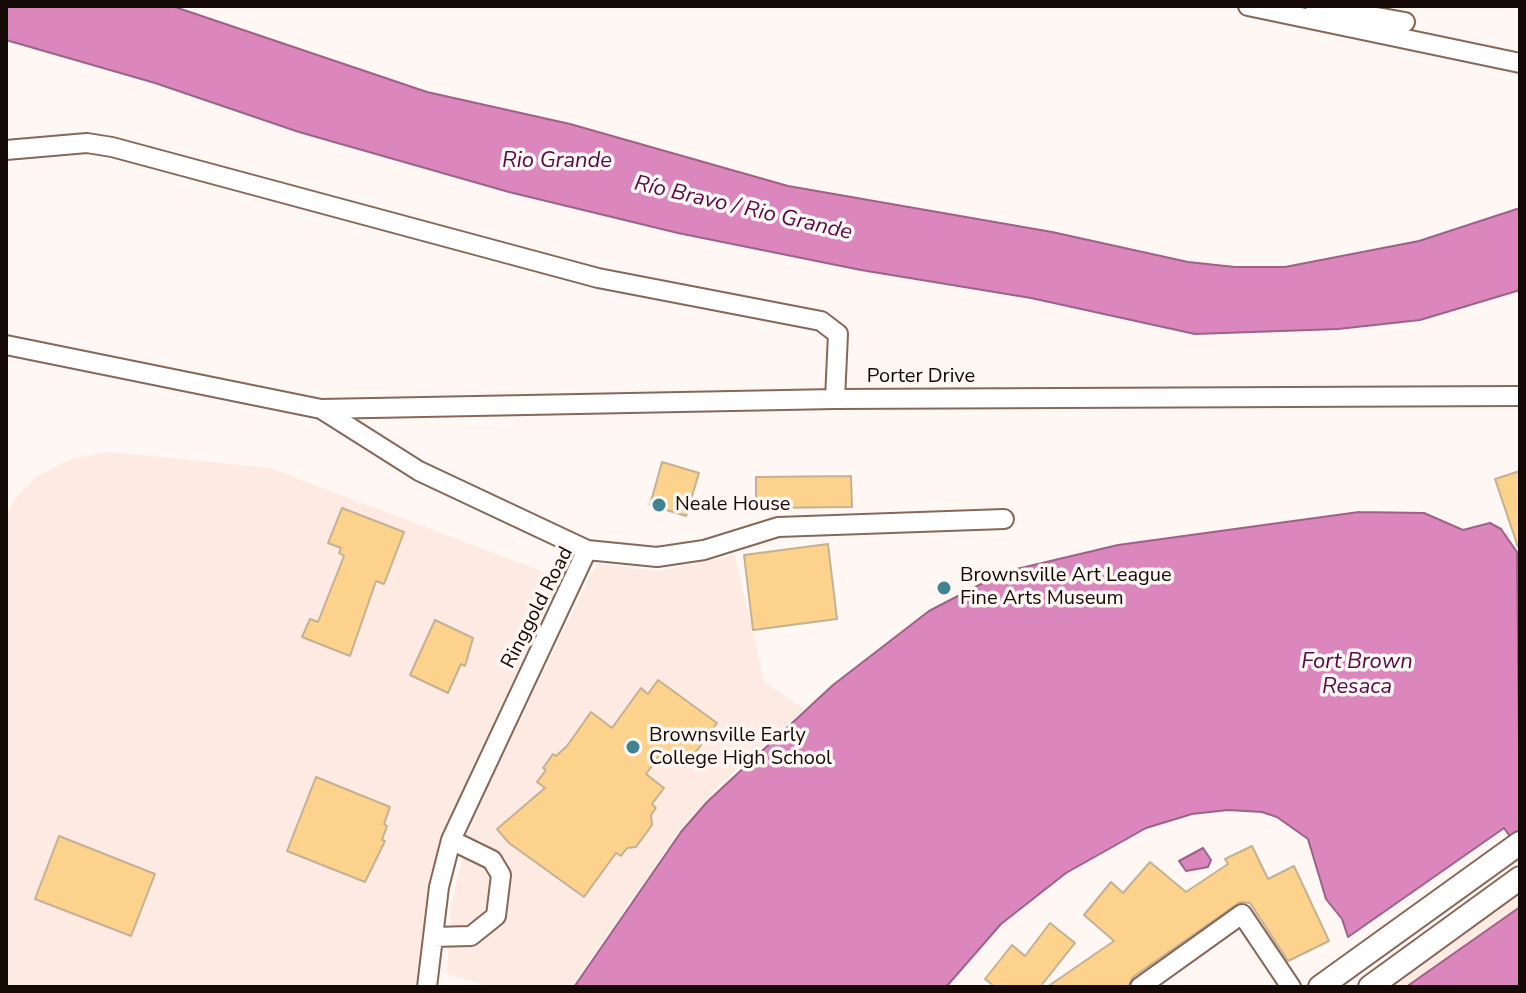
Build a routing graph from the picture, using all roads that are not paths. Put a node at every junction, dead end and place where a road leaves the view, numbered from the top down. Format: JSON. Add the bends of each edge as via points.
{"nodes":[{"id":1,"x":1248,"y":6,"type":"edge"},
{"id":2,"x":1315,"y":6,"type":"edge"},
{"id":3,"x":1405,"y":22,"type":"edge"},
{"id":4,"x":1520,"y":63,"type":"edge"},
{"id":5,"x":6,"y":150,"type":"edge"},
{"id":6,"x":6,"y":345,"type":"edge"},
{"id":7,"x":1520,"y":396,"type":"edge"},
{"id":8,"x":835,"y":399,"type":"junction"},
{"id":9,"x":321,"y":409,"type":"junction"},
{"id":10,"x":1004,"y":519,"type":"dead end"},
{"id":11,"x":587,"y":550,"type":"junction"},
{"id":12,"x":451,"y":840,"type":"junction"},
{"id":13,"x":1520,"y":843,"type":"edge"},
{"id":14,"x":1517,"y":880,"type":"edge"},
{"id":15,"x":433,"y":937,"type":"junction"},
{"id":16,"x":427,"y":987,"type":"edge"},
{"id":17,"x":1140,"y":987,"type":"edge"},
{"id":18,"x":1291,"y":987,"type":"edge"},
{"id":19,"x":1320,"y":987,"type":"edge"},
{"id":20,"x":1370,"y":987,"type":"edge"}],
"edges":[{"from":1,"to":3,"type":"street"},
{"from":2,"to":3,"type":"street"},
{"from":3,"to":4,"type":"street"},
{"from":5,"to":8,"type":"street","via":[[87,143],[112,147],[598,278],[821,321],[838,334]]},
{"from":6,"to":9,"type":"street"},
{"from":7,"to":8,"type":"street","name":"Porter Drive"},
{"from":8,"to":9,"type":"street","name":"Porter Drive"},
{"from":9,"to":11,"type":"street","via":[[419,471]]},
{"from":10,"to":11,"type":"street","name":"Ringgold Road","via":[[778,527],[704,550],[657,557]]},
{"from":11,"to":12,"type":"street","name":"Ringgold Road"},
{"from":12,"to":15,"type":"street","name":"Ringgold Road"},
{"from":12,"to":15,"type":"street","via":[[492,860],[501,875],[496,916],[471,936]]},
{"from":13,"to":19,"type":"main road"},
{"from":14,"to":20,"type":"main road"},
{"from":15,"to":16,"type":"street","name":"Ringgold Road"},
{"from":17,"to":18,"type":"street","via":[[1242,914]]}]}
